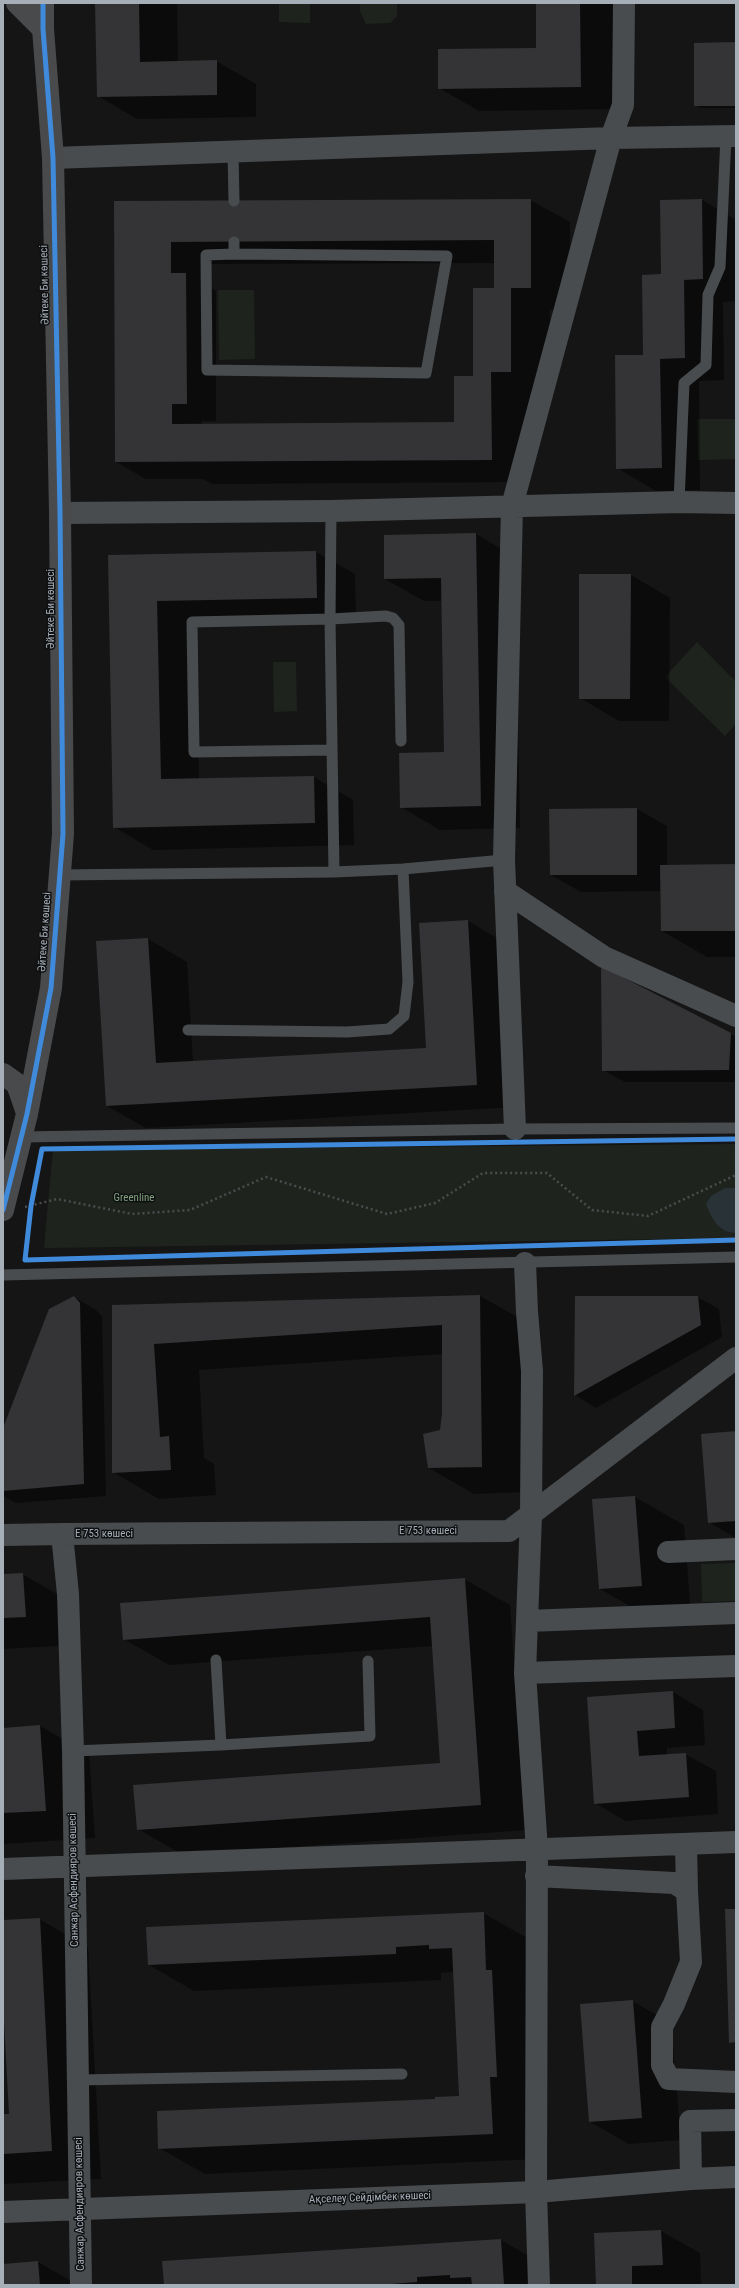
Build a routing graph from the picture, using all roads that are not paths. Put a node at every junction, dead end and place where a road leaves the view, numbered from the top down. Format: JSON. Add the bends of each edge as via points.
{"nodes":[{"id":1,"x":17,"y":3,"type":"edge"},
{"id":2,"x":43,"y":3,"type":"edge"},
{"id":3,"x":624,"y":3,"type":"edge"},
{"id":4,"x":43,"y":29,"type":"junction"},
{"id":5,"x":731,"y":136,"type":"edge"},
{"id":6,"x":610,"y":138,"type":"junction"},
{"id":7,"x":233,"y":151,"type":"junction"},
{"id":8,"x":53,"y":158,"type":"junction"},
{"id":9,"x":234,"y":201,"type":"dead end"},
{"id":10,"x":234,"y":242,"type":"dead end"},
{"id":11,"x":234,"y":254,"type":"junction"},
{"id":12,"x":679,"y":502,"type":"junction"},
{"id":13,"x":736,"y":503,"type":"edge"},
{"id":14,"x":512,"y":506,"type":"junction"},
{"id":15,"x":331,"y":511,"type":"junction"},
{"id":16,"x":60,"y":513,"type":"junction"},
{"id":17,"x":330,"y":620,"type":"junction"},
{"id":18,"x":401,"y":741,"type":"dead end"},
{"id":19,"x":332,"y":750,"type":"junction"},
{"id":20,"x":504,"y":860,"type":"junction"},
{"id":21,"x":404,"y":869,"type":"junction"},
{"id":22,"x":334,"y":872,"type":"junction"},
{"id":23,"x":59,"y":875,"type":"junction"},
{"id":24,"x":505,"y":891,"type":"junction"},
{"id":25,"x":736,"y":1016,"type":"edge"},
{"id":26,"x":188,"y":1030,"type":"dead end"},
{"id":27,"x":3,"y":1074,"type":"edge"},
{"id":28,"x":27,"y":1114,"type":"junction"},
{"id":29,"x":736,"y":1128,"type":"edge"},
{"id":30,"x":515,"y":1129,"type":"junction"},
{"id":31,"x":22,"y":1137,"type":"junction"},
{"id":32,"x":3,"y":1210,"type":"edge"},
{"id":33,"x":736,"y":1257,"type":"edge"},
{"id":34,"x":525,"y":1263,"type":"junction"},
{"id":35,"x":3,"y":1275,"type":"edge"},
{"id":36,"x":736,"y":1358,"type":"edge"},
{"id":37,"x":531,"y":1516,"type":"junction"},
{"id":38,"x":62,"y":1534,"type":"junction"},
{"id":39,"x":3,"y":1535,"type":"edge"},
{"id":40,"x":736,"y":1549,"type":"edge"},
{"id":41,"x":668,"y":1552,"type":"dead end"},
{"id":42,"x":736,"y":1613,"type":"edge"},
{"id":43,"x":527,"y":1621,"type":"junction"},
{"id":44,"x":216,"y":1660,"type":"dead end"},
{"id":45,"x":368,"y":1661,"type":"dead end"},
{"id":46,"x":736,"y":1666,"type":"edge"},
{"id":47,"x":525,"y":1672,"type":"junction"},
{"id":48,"x":221,"y":1745,"type":"junction"},
{"id":49,"x":73,"y":1751,"type":"junction"},
{"id":50,"x":736,"y":1842,"type":"edge"},
{"id":51,"x":686,"y":1844,"type":"junction"},
{"id":52,"x":537,"y":1850,"type":"junction"},
{"id":53,"x":74,"y":1868,"type":"junction"},
{"id":54,"x":3,"y":1869,"type":"edge"},
{"id":55,"x":536,"y":1876,"type":"junction"},
{"id":56,"x":687,"y":1891,"type":"junction"},
{"id":57,"x":402,"y":2074,"type":"dead end"},
{"id":58,"x":78,"y":2080,"type":"junction"},
{"id":59,"x":736,"y":2082,"type":"edge"},
{"id":60,"x":736,"y":2120,"type":"edge"},
{"id":61,"x":736,"y":2177,"type":"edge"},
{"id":62,"x":691,"y":2179,"type":"junction"},
{"id":63,"x":536,"y":2192,"type":"junction"},
{"id":64,"x":80,"y":2208,"type":"junction"},
{"id":65,"x":3,"y":2212,"type":"edge"},
{"id":66,"x":81,"y":2285,"type":"edge"},
{"id":67,"x":539,"y":2285,"type":"edge"}],
"edges":[{"from":1,"to":4,"type":"street"},
{"from":2,"to":4,"type":"street","name":"Әйтеке Би көшесі"},
{"from":3,"to":6,"type":"street","via":[[623,105]]},
{"from":4,"to":8,"type":"street","name":"Әйтеке Би көшесі"},
{"from":5,"to":6,"type":"street"},
{"from":5,"to":12,"type":"lane","via":[[720,267],[708,295],[706,365],[684,383]]},
{"from":6,"to":7,"type":"street"},
{"from":6,"to":14,"type":"street"},
{"from":7,"to":8,"type":"street"},
{"from":7,"to":9,"type":"lane"},
{"from":8,"to":16,"type":"street","name":"Әйтеке Би көшесі"},
{"from":10,"to":11,"type":"lane"},
{"from":11,"to":11,"type":"lane","via":[[206,255],[207,370],[426,373],[447,256]]},
{"from":12,"to":13,"type":"street"},
{"from":12,"to":14,"type":"street"},
{"from":14,"to":15,"type":"street"},
{"from":14,"to":20,"type":"street"},
{"from":15,"to":16,"type":"street"},
{"from":15,"to":17,"type":"lane"},
{"from":16,"to":23,"type":"street","name":"Әйтеке Би көшесі","via":[[63,834]]},
{"from":17,"to":18,"type":"lane","via":[[386,616],[393,618],[399,625]]},
{"from":17,"to":19,"type":"lane"},
{"from":17,"to":19,"type":"lane","via":[[192,622],[193,714],[194,752]]},
{"from":19,"to":22,"type":"lane"},
{"from":20,"to":21,"type":"lane"},
{"from":20,"to":24,"type":"street"},
{"from":21,"to":22,"type":"lane"},
{"from":21,"to":26,"type":"lane","via":[[408,982],[404,1016],[389,1029],[347,1032]]},
{"from":22,"to":23,"type":"lane"},
{"from":23,"to":28,"type":"street","name":"Әйтеке Би көшесі","via":[[51,988]]},
{"from":24,"to":25,"type":"street","via":[[604,957]]},
{"from":24,"to":30,"type":"street"},
{"from":27,"to":28,"type":"street","via":[[17,1084]]},
{"from":28,"to":31,"type":"street","name":"Әйтеке Би көшесі"},
{"from":29,"to":30,"type":"lane"},
{"from":30,"to":31,"type":"lane"},
{"from":31,"to":32,"type":"street","name":"Әйтеке Би көшесі"},
{"from":33,"to":34,"type":"lane"},
{"from":34,"to":35,"type":"lane"},
{"from":34,"to":37,"type":"street","via":[[532,1372]]},
{"from":36,"to":37,"type":"street","name":"Е 753 көшесі"},
{"from":37,"to":38,"type":"street","name":"Е 753 көшесі","via":[[508,1531]]},
{"from":37,"to":43,"type":"street"},
{"from":38,"to":39,"type":"street"},
{"from":38,"to":49,"type":"street","name":"Санжар Асфендияров көшесі","via":[[68,1594]]},
{"from":40,"to":41,"type":"street"},
{"from":42,"to":43,"type":"street"},
{"from":43,"to":47,"type":"street"},
{"from":44,"to":48,"type":"lane"},
{"from":45,"to":48,"type":"lane","via":[[370,1736]]},
{"from":46,"to":47,"type":"street"},
{"from":47,"to":52,"type":"street"},
{"from":48,"to":49,"type":"lane"},
{"from":49,"to":53,"type":"street","name":"Санжар Асфендияров көшесі"},
{"from":50,"to":51,"type":"street"},
{"from":51,"to":52,"type":"street"},
{"from":51,"to":56,"type":"street"},
{"from":52,"to":53,"type":"street"},
{"from":52,"to":55,"type":"street"},
{"from":53,"to":54,"type":"street"},
{"from":53,"to":58,"type":"street","name":"Санжар Асфендияров көшесі"},
{"from":55,"to":56,"type":"street","via":[[674,1883]]},
{"from":55,"to":63,"type":"street"},
{"from":56,"to":59,"type":"street","via":[[691,1962],[662,2028],[662,2065],[669,2078],[685,2081]]},
{"from":57,"to":58,"type":"lane"},
{"from":58,"to":64,"type":"street","name":"Санжар Асфендияров көшесі"},
{"from":60,"to":62,"type":"street","via":[[690,2121]]},
{"from":61,"to":62,"type":"street","name":"Ақселеу Сейдімбек көшесі"},
{"from":62,"to":63,"type":"street","name":"Ақселеу Сейдімбек көшесі"},
{"from":63,"to":64,"type":"street","name":"Ақселеу Сейдімбек көшесі"},
{"from":63,"to":67,"type":"street"},
{"from":64,"to":65,"type":"street","name":"Ақселеу Сейдімбек көшесі"},
{"from":64,"to":66,"type":"street","name":"Санжар Асфендияров көшесі"}]}
